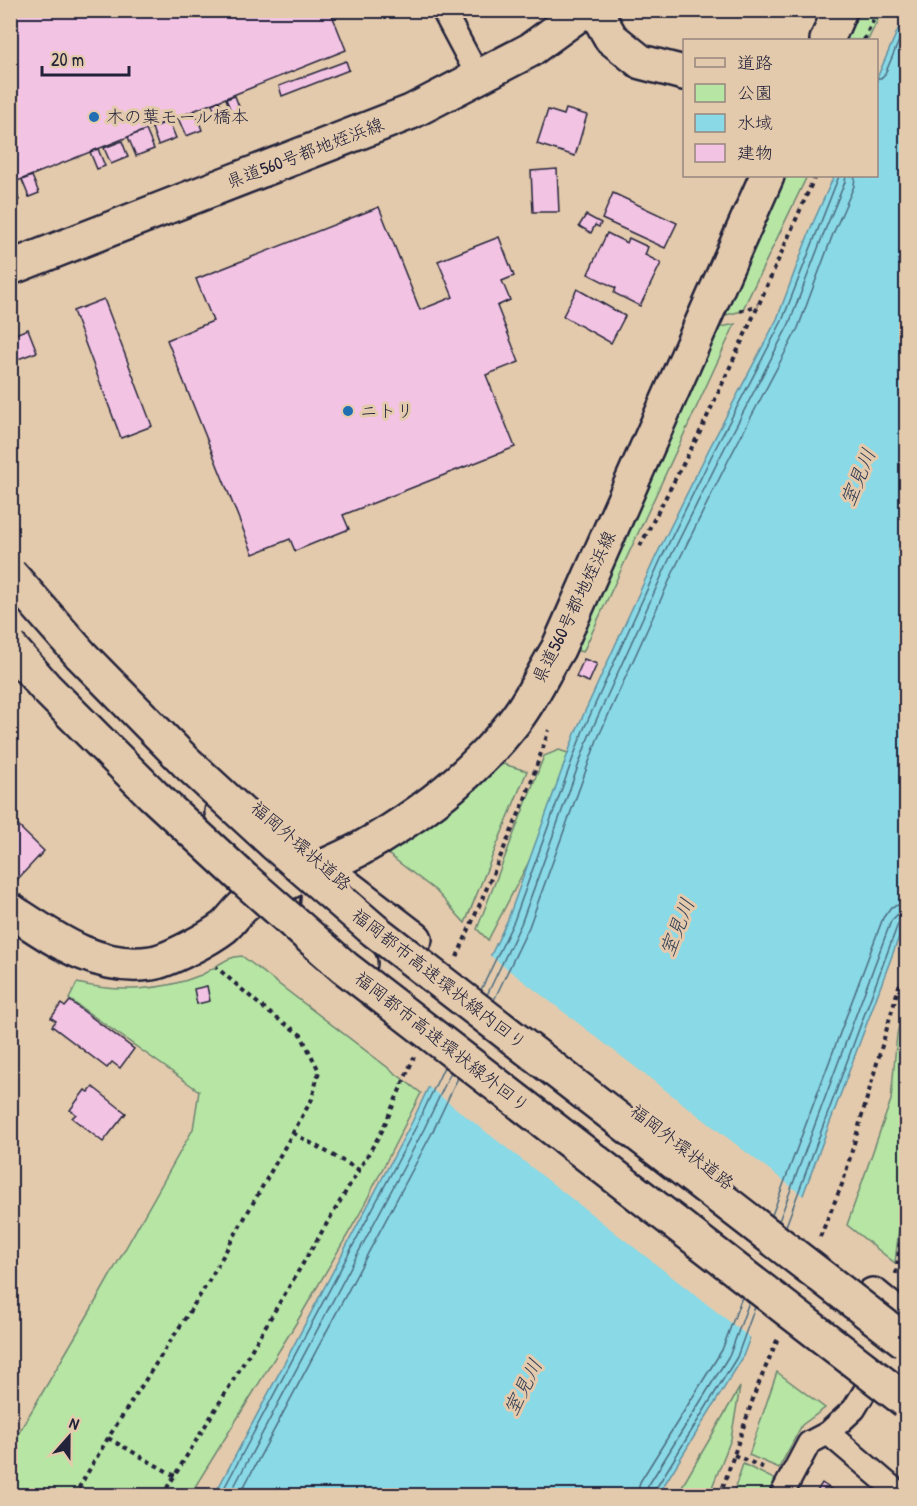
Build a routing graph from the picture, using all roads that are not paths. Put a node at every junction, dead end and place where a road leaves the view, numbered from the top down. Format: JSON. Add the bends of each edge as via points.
{"nodes":[{"id":1,"x":443,"y":10,"type":"edge"},
{"id":2,"x":585,"y":10,"type":"edge"},
{"id":3,"x":595,"y":10,"type":"edge"},
{"id":4,"x":840,"y":10,"type":"edge"},
{"id":5,"x":827,"y":39,"type":"edge"},
{"id":6,"x":683,"y":73,"type":"edge"},
{"id":7,"x":478,"y":76,"type":"junction"},
{"id":8,"x":767,"y":177,"type":"edge"},
{"id":9,"x":10,"y":268,"type":"edge"},
{"id":10,"x":10,"y":556,"type":"edge"},
{"id":11,"x":10,"y":574,"type":"edge"},
{"id":12,"x":10,"y":647,"type":"edge"},
{"id":13,"x":10,"y":660,"type":"edge"},
{"id":14,"x":156,"y":715,"type":"junction"},
{"id":15,"x":321,"y":867,"type":"junction"},
{"id":16,"x":247,"y":903,"type":"junction"},
{"id":17,"x":10,"y":910,"type":"edge"},
{"id":18,"x":386,"y":998,"type":"junction"},
{"id":19,"x":906,"y":1322,"type":"edge"},
{"id":20,"x":906,"y":1342,"type":"edge"},
{"id":21,"x":868,"y":1386,"type":"junction"},
{"id":22,"x":906,"y":1401,"type":"edge"},
{"id":23,"x":906,"y":1415,"type":"edge"},
{"id":24,"x":828,"y":1433,"type":"junction"},
{"id":25,"x":784,"y":1486,"type":"edge"},
{"id":26,"x":902,"y":1496,"type":"edge"}],
"edges":[{"from":1,"to":7,"type":"street"},
{"from":2,"to":7,"type":"main road","name":"県道560号都地姪浜線","via":[[530,50]]},
{"from":3,"to":6,"type":"main road","via":[[611,38],[641,62]]},
{"from":4,"to":5,"type":"main road"},
{"from":7,"to":9,"type":"main road","name":"県道560号都地姪浜線","via":[[411,112]]},
{"from":8,"to":15,"type":"main road","name":"県道560号都地姪浜線","via":[[558,649],[515,722],[473,769],[419,811]]},
{"from":10,"to":14,"type":"main road","name":"福岡外環状道路"},
{"from":11,"to":20,"type":"main road","name":"福岡都市高速環状線内回り","bridge":true,"via":[[81,655],[186,762],[374,930]]},
{"from":12,"to":22,"type":"main road","name":"福岡都市高速環状線外回り","bridge":true,"via":[[153,795],[344,967]]},
{"from":13,"to":16,"type":"main road","via":[[108,772]]},
{"from":14,"to":15,"type":"main road","name":"福岡外環状道路"},
{"from":14,"to":16,"type":"main road","via":[[175,761],[251,845],[258,871]]},
{"from":15,"to":16,"type":"main road","name":"県道560号都地姪浜線"},
{"from":15,"to":18,"type":"main road","via":[[317,914],[335,941]]},
{"from":15,"to":19,"type":"main road","name":"福岡外環状道路","via":[[884,1288]]},
{"from":16,"to":17,"type":"main road","name":"県道560号都地姪浜線","via":[[223,927],[192,947],[153,963],[122,964],[82,954]]},
{"from":16,"to":18,"type":"main road"},
{"from":18,"to":21,"type":"main road","bridge":true,"via":[[471,1055],[517,1112]]},
{"from":21,"to":23,"type":"main road"},
{"from":21,"to":24,"type":"street","via":[[854,1409]]},
{"from":24,"to":25,"type":"street","via":[[809,1443]]},
{"from":24,"to":26,"type":"street"}]}
